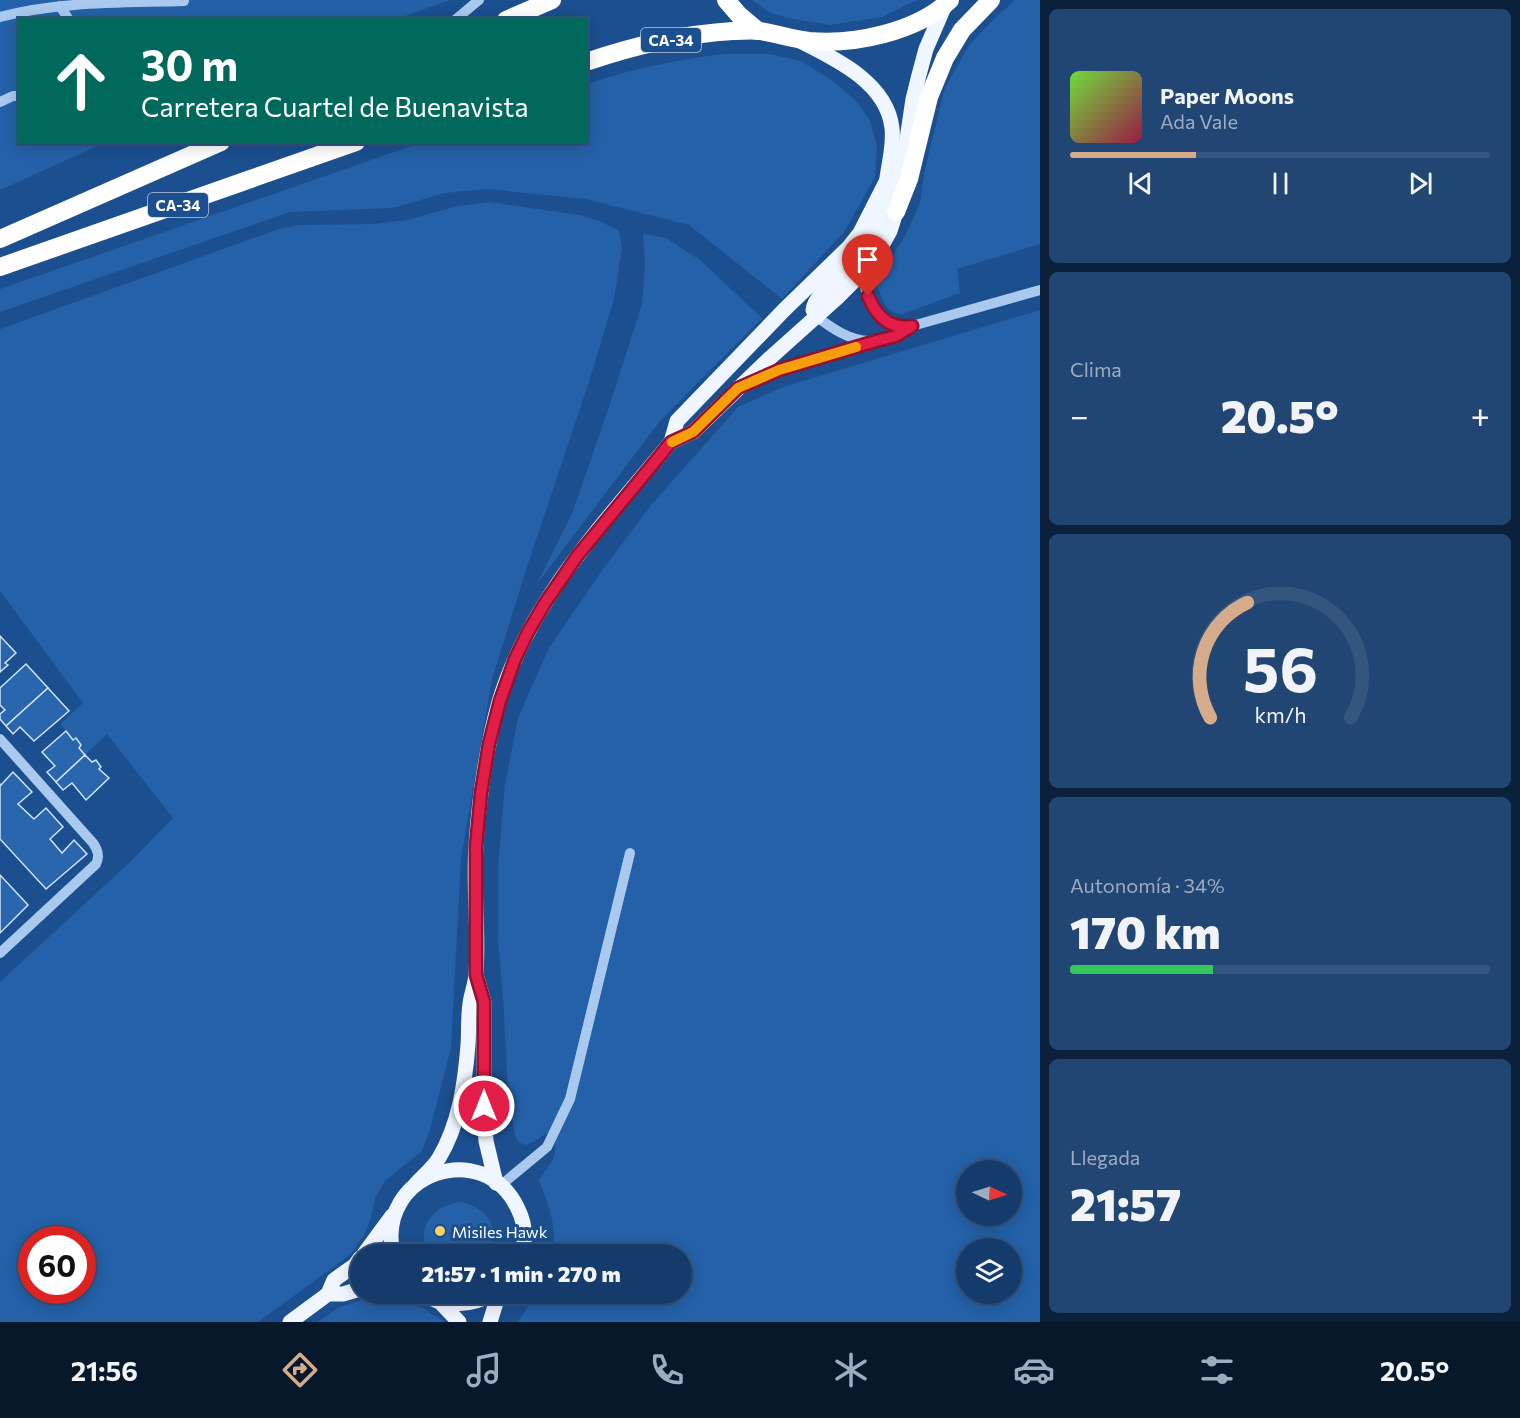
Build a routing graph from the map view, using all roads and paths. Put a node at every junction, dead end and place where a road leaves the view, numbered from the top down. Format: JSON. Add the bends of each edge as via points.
{"nodes":[{"id":1,"x":479,"y":0,"type":"edge"},
{"id":2,"x":552,"y":0,"type":"edge"},
{"id":3,"x":726,"y":0,"type":"edge"},
{"id":4,"x":991,"y":0,"type":"edge"},
{"id":5,"x":184,"y":1,"type":"edge"},
{"id":6,"x":948,"y":2,"type":"edge"},
{"id":7,"x":60,"y":6,"type":"junction"},
{"id":8,"x":0,"y":17,"type":"edge"},
{"id":9,"x":68,"y":18,"type":"edge"},
{"id":10,"x":457,"y":18,"type":"edge"},
{"id":11,"x":512,"y":18,"type":"edge"},
{"id":12,"x":758,"y":31,"type":"junction"},
{"id":13,"x":796,"y":39,"type":"junction"},
{"id":14,"x":588,"y":61,"type":"edge"},
{"id":15,"x":18,"y":96,"type":"edge"},
{"id":16,"x":0,"y":102,"type":"edge"},
{"id":17,"x":216,"y":144,"type":"edge"},
{"id":18,"x":350,"y":144,"type":"edge"},
{"id":19,"x":887,"y":180,"type":"junction"},
{"id":20,"x":896,"y":212,"type":"junction"},
{"id":21,"x":0,"y":239,"type":"edge"},
{"id":22,"x":0,"y":267,"type":"edge"},
{"id":23,"x":866,"y":269,"type":"junction"},
{"id":24,"x":1040,"y":290,"type":"edge"},
{"id":25,"x":817,"y":317,"type":"junction"},
{"id":26,"x":912,"y":326,"type":"junction"},
{"id":27,"x":876,"y":341,"type":"junction"},
{"id":28,"x":738,"y":388,"type":"junction"},
{"id":29,"x":671,"y":442,"type":"junction"},
{"id":30,"x":0,"y":739,"type":"edge"},
{"id":31,"x":630,"y":853,"type":"dead end"},
{"id":32,"x":0,"y":953,"type":"edge"},
{"id":33,"x":476,"y":975,"type":"junction"},
{"id":34,"x":498,"y":1184,"type":"junction"},
{"id":35,"x":415,"y":1185,"type":"junction"},
{"id":36,"x":395,"y":1211,"type":"junction"},
{"id":37,"x":371,"y":1244,"type":"edge"},
{"id":38,"x":391,"y":1244,"type":"edge"},
{"id":39,"x":523,"y":1244,"type":"edge"},
{"id":40,"x":350,"y":1267,"type":"edge"},
{"id":41,"x":350,"y":1292,"type":"edge"},
{"id":42,"x":328,"y":1294,"type":"junction"},
{"id":43,"x":442,"y":1304,"type":"edge"},
{"id":44,"x":496,"y":1304,"type":"edge"},
{"id":45,"x":290,"y":1322,"type":"edge"},
{"id":46,"x":459,"y":1322,"type":"edge"},
{"id":47,"x":490,"y":1322,"type":"edge"}],
"edges":[{"from":1,"to":10,"type":"street"},
{"from":2,"to":11,"type":"highway"},
{"from":3,"to":12,"type":"highway","number":"CA-34"},
{"from":4,"to":20,"type":"highway","via":[[962,30],[945,58],[929,97],[909,179]]},
{"from":5,"to":7,"type":"street"},
{"from":6,"to":13,"type":"highway","number":"CA-34","via":[[919,21],[887,33],[838,42]]},
{"from":6,"to":20,"type":"main road","via":[[926,49],[917,83]]},
{"from":7,"to":8,"type":"street"},
{"from":7,"to":9,"type":"street"},
{"from":12,"to":13,"type":"highway","number":"CA-34"},
{"from":12,"to":14,"type":"highway","number":"CA-34","via":[[700,34],[620,50]]},
{"from":13,"to":19,"type":"main road","via":[[834,58],[880,96],[892,129]]},
{"from":15,"to":16,"type":"street"},
{"from":17,"to":21,"type":"highway","number":"CA-34"},
{"from":18,"to":22,"type":"highway","number":"CA-34"},
{"from":19,"to":25,"type":"main road","via":[[885,198],[865,249],[814,302]]},
{"from":19,"to":29,"type":"main road","via":[[849,247],[677,421]]},
{"from":20,"to":23,"type":"main road","via":[[890,231]]},
{"from":23,"to":25,"type":"main road"},
{"from":23,"to":26,"type":"street","via":[[865,284],[874,310],[893,325]]},
{"from":24,"to":26,"type":"street"},
{"from":25,"to":27,"type":"street","via":[[844,335]]},
{"from":25,"to":28,"type":"main road"},
{"from":26,"to":27,"type":"street","via":[[896,336]]},
{"from":27,"to":28,"type":"street","via":[[779,370]]},
{"from":28,"to":29,"type":"main road","via":[[693,432]]},
{"from":29,"to":33,"type":"main road","via":[[578,555],[545,603],[515,659],[489,744],[479,815]]},
{"from":30,"to":32,"type":"street","via":[[93,843],[99,857]]},
{"from":31,"to":34,"type":"street","via":[[570,1099],[547,1147]]},
{"from":33,"to":34,"type":"main road","via":[[484,1002],[486,1141]]},
{"from":33,"to":35,"type":"main road","via":[[461,1098],[453,1128],[438,1160]]},
{"from":34,"to":35,"type":"main road","via":[[476,1172],[459,1170],[428,1176]]},
{"from":34,"to":39,"type":"main road","via":[[514,1200],[521,1215]]},
{"from":35,"to":36,"type":"main road"},
{"from":36,"to":37,"type":"main road"},
{"from":36,"to":38,"type":"main road"},
{"from":40,"to":42,"type":"main road","via":[[334,1280]]},
{"from":41,"to":42,"type":"main road"},
{"from":42,"to":45,"type":"main road"},
{"from":43,"to":46,"type":"main road"},
{"from":44,"to":47,"type":"main road"}]}
